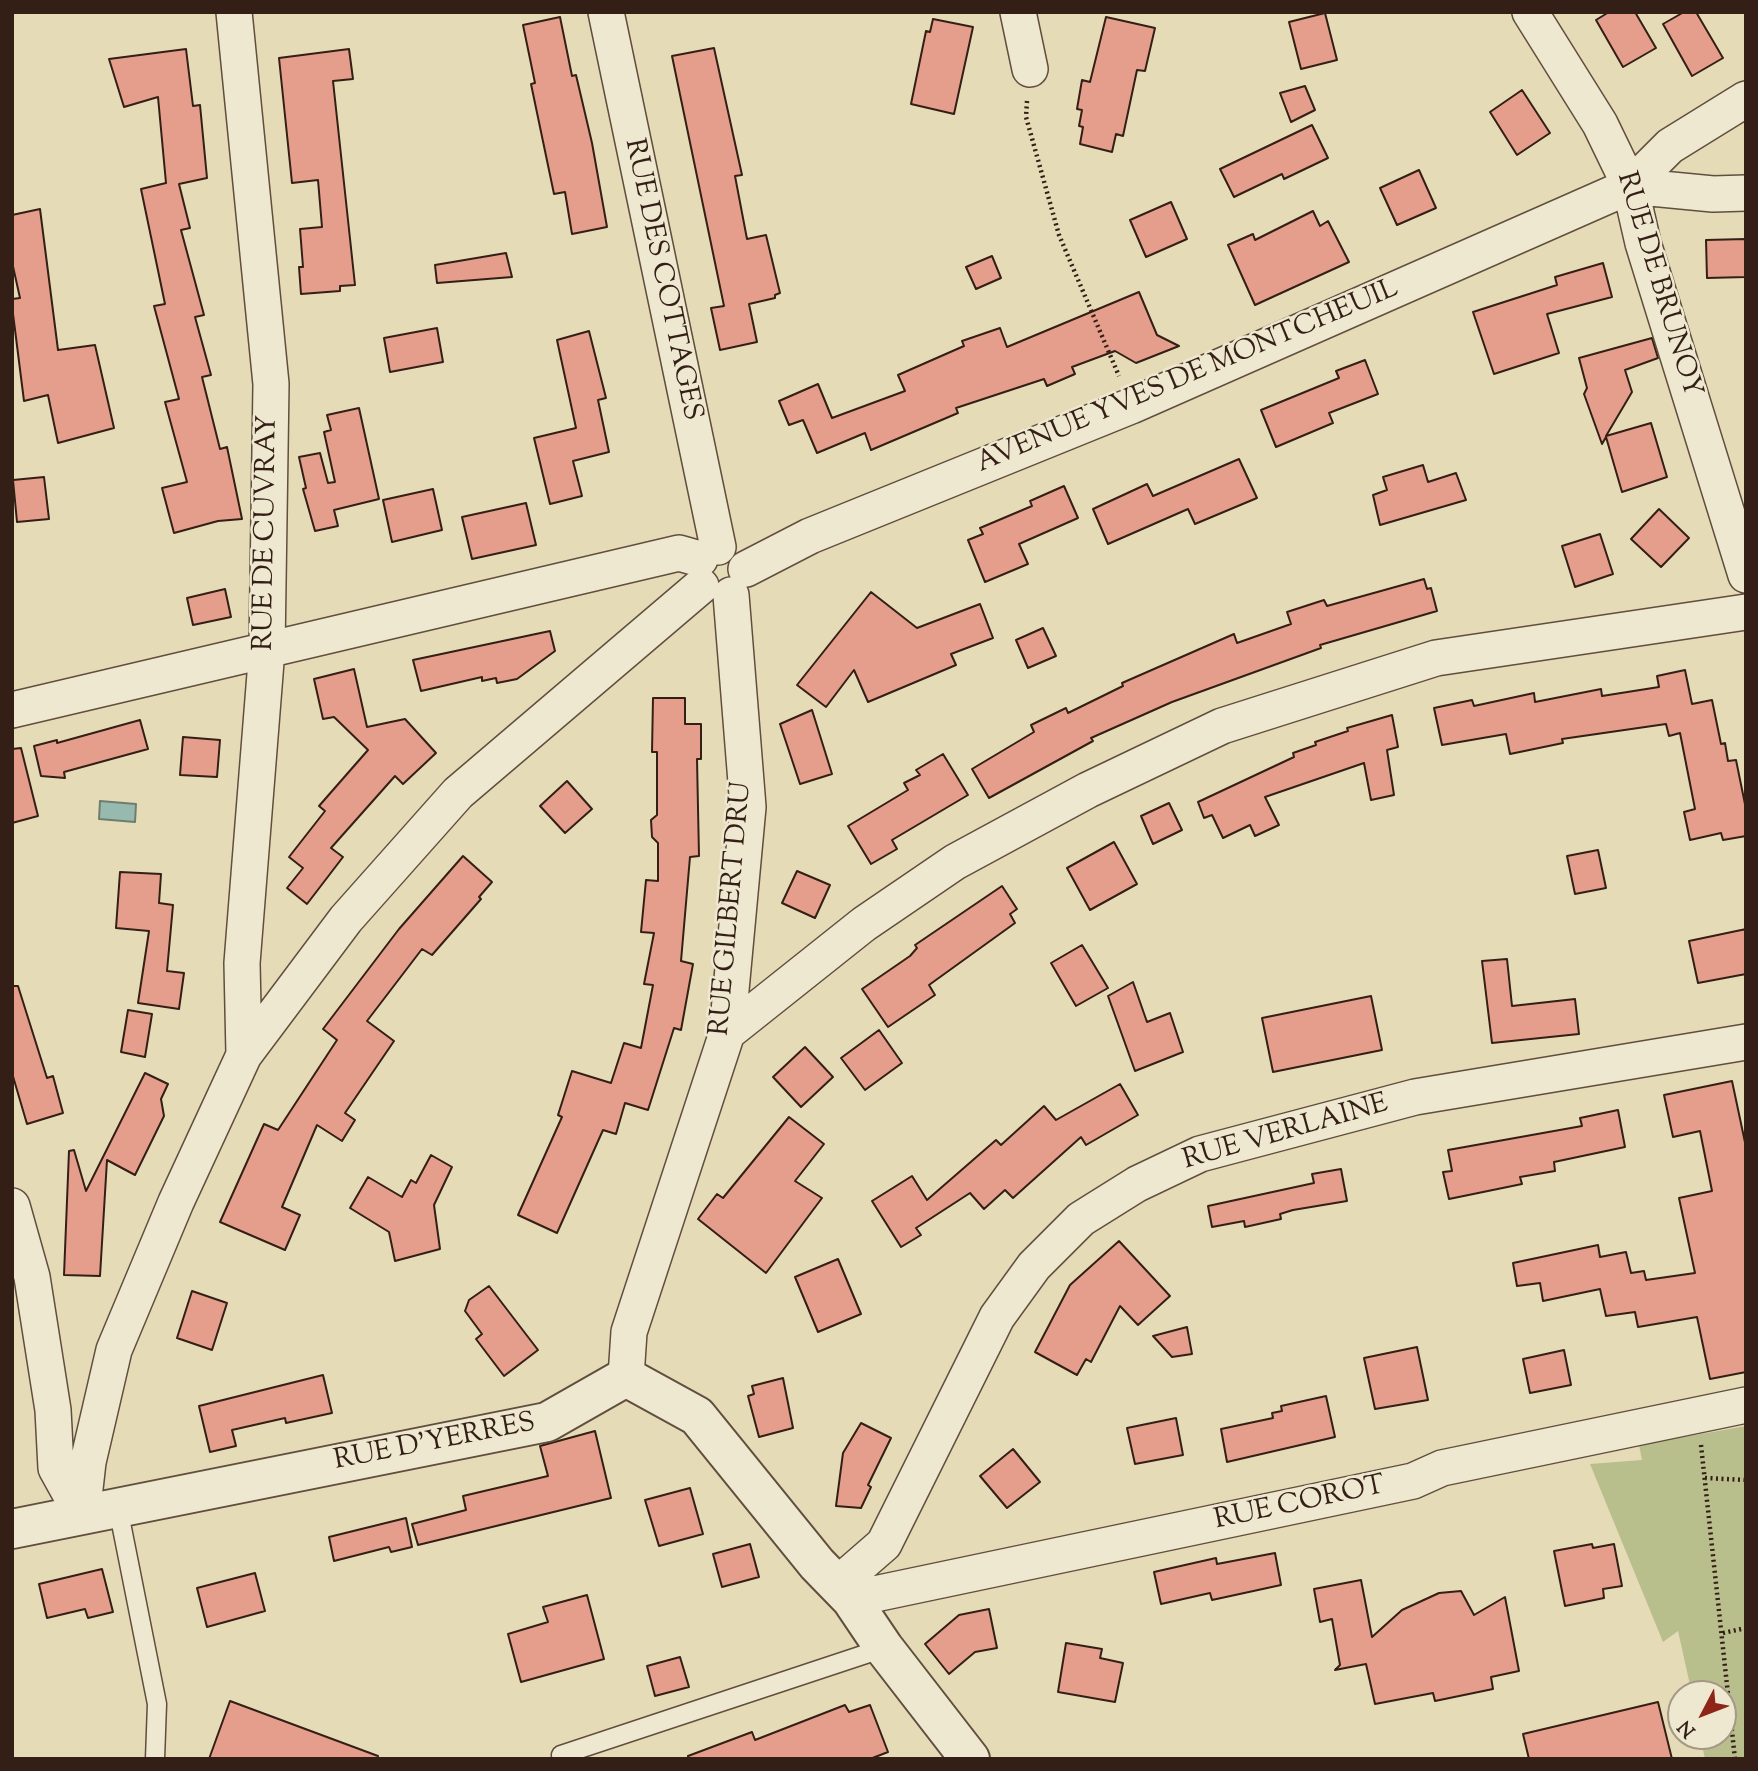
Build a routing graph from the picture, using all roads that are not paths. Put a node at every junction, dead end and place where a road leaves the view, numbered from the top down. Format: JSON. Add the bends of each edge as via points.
{"nodes":[{"id":1,"x":234,"y":12,"type":"edge"},
{"id":2,"x":606,"y":12,"type":"edge"},
{"id":3,"x":1018,"y":12,"type":"edge"},
{"id":4,"x":1530,"y":12,"type":"edge"},
{"id":5,"x":1030,"y":69,"type":"road end"},
{"id":6,"x":1746,"y":99,"type":"edge"},
{"id":7,"x":1630,"y":186,"type":"junction"},
{"id":8,"x":1746,"y":193,"type":"edge"},
{"id":9,"x":719,"y":571,"type":"junction"},
{"id":10,"x":1746,"y":575,"type":"edge"},
{"id":11,"x":1746,"y":612,"type":"edge"},
{"id":12,"x":267,"y":649,"type":"junction"},
{"id":13,"x":12,"y":710,"type":"edge"},
{"id":14,"x":727,"y":1033,"type":"junction"},
{"id":15,"x":1746,"y":1042,"type":"edge"},
{"id":16,"x":244,"y":1055,"type":"junction"},
{"id":17,"x":12,"y":1206,"type":"edge"},
{"id":18,"x":114,"y":1350,"type":"junction"},
{"id":19,"x":626,"y":1377,"type":"junction"},
{"id":20,"x":1746,"y":1405,"type":"edge"},
{"id":21,"x":53,"y":1410,"type":"junction"},
{"id":22,"x":100,"y":1511,"type":"junction"},
{"id":23,"x":12,"y":1529,"type":"edge"},
{"id":24,"x":884,"y":1544,"type":"junction"},
{"id":25,"x":914,"y":1586,"type":"junction"},
{"id":26,"x":852,"y":1599,"type":"junction"},
{"id":27,"x":884,"y":1648,"type":"junction"},
{"id":28,"x":155,"y":1759,"type":"edge"},
{"id":29,"x":563,"y":1759,"type":"edge"},
{"id":30,"x":970,"y":1759,"type":"edge"}],
"edges":[{"from":1,"to":12,"type":"street","name":"RUE DE CUVRAY","via":[[271,384]]},
{"from":2,"to":9,"type":"street","name":"RUE DES COTTAGES"},
{"from":3,"to":5,"type":"street"},
{"from":4,"to":7,"type":"street","name":"RUE DE BRUNOY","via":[[1600,124]]},
{"from":6,"to":7,"type":"street","via":[[1670,146]]},
{"from":7,"to":8,"type":"street"},
{"from":7,"to":9,"type":"street","name":"AVENUE YVES DE MONTCHEUIL","via":[[1131,406]]},
{"from":7,"to":10,"type":"street","name":"RUE DE BRUNOY","via":[[1643,243]]},
{"from":9,"to":12,"type":"street","via":[[679,553]]},
{"from":9,"to":14,"type":"street","name":"RUE GILBERT DRU","via":[[748,807]]},
{"from":9,"to":16,"type":"street","name":"AVENUE YVES DE MONTCHEUIL","via":[[458,793],[346,919]]},
{"from":11,"to":14,"type":"street","via":[[1436,659],[1223,726],[1087,790],[955,862],[864,924]]},
{"from":12,"to":13,"type":"street"},
{"from":12,"to":16,"type":"street","name":"RUE DE CUVRAY","via":[[243,963]]},
{"from":14,"to":19,"type":"street","name":"RUE GILBERT DRU","via":[[629,1332]]},
{"from":15,"to":24,"type":"street","name":"RUE VERLAINE","via":[[1415,1097],[1200,1154],[1137,1184],[1082,1219],[1034,1266],[997,1317]]},
{"from":16,"to":18,"type":"street"},
{"from":17,"to":21,"type":"street","via":[[32,1277]]},
{"from":18,"to":21,"type":"street","via":[[90,1389]]},
{"from":18,"to":22,"type":"street","via":[[88,1462]]},
{"from":19,"to":22,"type":"street","name":"RUE D'YERRES","via":[[547,1422]]},
{"from":19,"to":26,"type":"street","via":[[697,1416],[817,1564]]},
{"from":20,"to":25,"type":"street","name":"RUE COROT"},
{"from":21,"to":22,"type":"street","via":[[56,1468]]},
{"from":22,"to":23,"type":"street","name":"RUE D'YERRES"},
{"from":22,"to":28,"type":"lane","via":[[157,1704]]},
{"from":24,"to":25,"type":"street","via":[[900,1575]]},
{"from":24,"to":26,"type":"street","name":"RUE VERLAINE","via":[[846,1577]]},
{"from":25,"to":26,"type":"street","name":"RUE COROT"},
{"from":26,"to":27,"type":"street"},
{"from":27,"to":29,"type":"lane","via":[[561,1755]]},
{"from":27,"to":30,"type":"street"}]}
